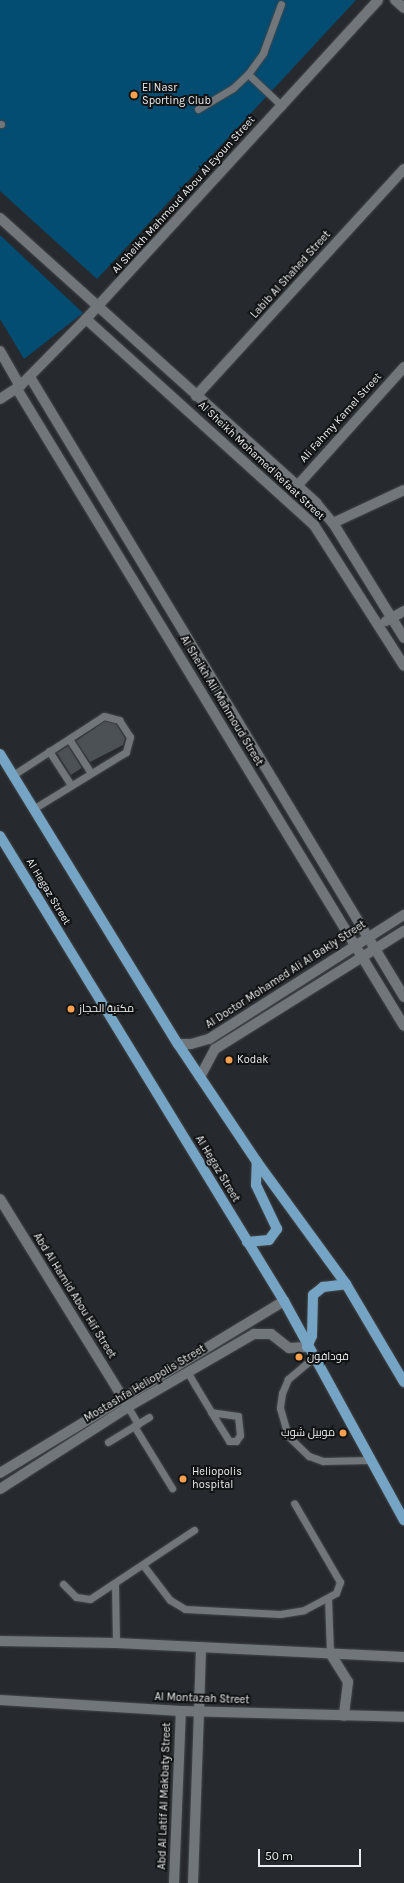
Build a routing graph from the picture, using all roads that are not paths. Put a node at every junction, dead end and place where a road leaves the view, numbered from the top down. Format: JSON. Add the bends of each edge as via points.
{"nodes":[{"id":1,"x":378,"y":0,"type":"edge"},
{"id":2,"x":395,"y":0,"type":"edge"},
{"id":3,"x":281,"y":4,"type":"dead end"},
{"id":4,"x":404,"y":8,"type":"edge"},
{"id":5,"x":248,"y":74,"type":"junction"},
{"id":6,"x":282,"y":106,"type":"junction"},
{"id":7,"x":198,"y":109,"type":"dead end"},
{"id":8,"x":404,"y":169,"type":"edge"},
{"id":9,"x":0,"y":218,"type":"edge"},
{"id":10,"x":97,"y":308,"type":"junction"},
{"id":11,"x":86,"y":319,"type":"junction"},
{"id":12,"x":0,"y":351,"type":"edge"},
{"id":13,"x":404,"y":367,"type":"edge"},
{"id":14,"x":30,"y":377,"type":"junction"},
{"id":15,"x":19,"y":388,"type":"junction"},
{"id":16,"x":196,"y":396,"type":"junction"},
{"id":17,"x":0,"y":399,"type":"edge"},
{"id":18,"x":297,"y":486,"type":"junction"},
{"id":19,"x":404,"y":490,"type":"edge"},
{"id":20,"x":333,"y":523,"type":"junction"},
{"id":21,"x":404,"y":611,"type":"edge"},
{"id":22,"x":392,"y":618,"type":"junction"},
{"id":23,"x":380,"y":626,"type":"junction"},
{"id":24,"x":404,"y":638,"type":"edge"},
{"id":25,"x":404,"y":666,"type":"edge"},
{"id":26,"x":69,"y":739,"type":"junction"},
{"id":27,"x":49,"y":752,"type":"junction"},
{"id":28,"x":0,"y":754,"type":"edge"},
{"id":29,"x":91,"y":773,"type":"junction"},
{"id":30,"x":13,"y":775,"type":"junction"},
{"id":31,"x":71,"y":785,"type":"junction"},
{"id":32,"x":33,"y":809,"type":"junction"},
{"id":33,"x":0,"y":836,"type":"edge"},
{"id":34,"x":404,"y":915,"type":"edge"},
{"id":35,"x":404,"y":931,"type":"edge"},
{"id":36,"x":368,"y":936,"type":"junction"},
{"id":37,"x":355,"y":944,"type":"junction"},
{"id":38,"x":375,"y":949,"type":"junction"},
{"id":39,"x":362,"y":956,"type":"junction"},
{"id":40,"x":404,"y":998,"type":"edge"},
{"id":41,"x":404,"y":1026,"type":"edge"},
{"id":42,"x":178,"y":1044,"type":"junction"},
{"id":43,"x":200,"y":1077,"type":"junction"},
{"id":44,"x":256,"y":1162,"type":"junction"},
{"id":45,"x":0,"y":1199,"type":"edge"},
{"id":46,"x":247,"y":1242,"type":"junction"},
{"id":47,"x":346,"y":1284,"type":"junction"},
{"id":48,"x":284,"y":1301,"type":"junction"},
{"id":49,"x":307,"y":1347,"type":"junction"},
{"id":50,"x":313,"y":1358,"type":"junction"},
{"id":51,"x":188,"y":1373,"type":"junction"},
{"id":52,"x":404,"y":1382,"type":"edge"},
{"id":53,"x":122,"y":1397,"type":"junction"},
{"id":54,"x":128,"y":1407,"type":"junction"},
{"id":55,"x":211,"y":1412,"type":"junction"},
{"id":56,"x":149,"y":1417,"type":"dead end"},
{"id":57,"x":136,"y":1425,"type":"junction"},
{"id":58,"x":108,"y":1442,"type":"dead end"},
{"id":59,"x":370,"y":1460,"type":"junction"},
{"id":60,"x":0,"y":1473,"type":"edge"},
{"id":61,"x":172,"y":1488,"type":"dead end"},
{"id":62,"x":0,"y":1489,"type":"edge"},
{"id":63,"x":294,"y":1503,"type":"dead end"},
{"id":64,"x":404,"y":1520,"type":"edge"},
{"id":65,"x":194,"y":1530,"type":"dead end"},
{"id":66,"x":143,"y":1565,"type":"junction"},
{"id":67,"x":63,"y":1584,"type":"dead end"},
{"id":68,"x":115,"y":1584,"type":"junction"},
{"id":69,"x":328,"y":1598,"type":"junction"},
{"id":70,"x":0,"y":1641,"type":"edge"},
{"id":71,"x":116,"y":1643,"type":"junction"},
{"id":72,"x":201,"y":1647,"type":"junction"},
{"id":73,"x":330,"y":1653,"type":"junction"},
{"id":74,"x":404,"y":1657,"type":"edge"},
{"id":75,"x":0,"y":1700,"type":"edge"},
{"id":76,"x":181,"y":1711,"type":"junction"},
{"id":77,"x":199,"y":1711,"type":"junction"},
{"id":78,"x":344,"y":1716,"type":"junction"},
{"id":79,"x":404,"y":1717,"type":"edge"},
{"id":80,"x":174,"y":1883,"type":"edge"},
{"id":81,"x":193,"y":1883,"type":"edge"}],
"edges":[{"from":1,"to":6,"type":"street","name":"Al Sheikh Mahmoud Abou Al Eyoun Street"},
{"from":2,"to":4,"type":"street"},
{"from":3,"to":5,"type":"lane","via":[[263,53]]},
{"from":5,"to":6,"type":"lane"},
{"from":5,"to":7,"type":"lane","via":[[233,88]]},
{"from":6,"to":10,"type":"street","name":"Al Sheikh Mahmoud Abou Al Eyoun Street"},
{"from":8,"to":16,"type":"street","name":"Labib Al Shahed Street"},
{"from":9,"to":10,"type":"street","name":"Al Sheikh Mohamed Refaat Street"},
{"from":10,"to":11,"type":"street","name":"Al Sheikh Mahmoud Abou Al Eyoun Street"},
{"from":10,"to":16,"type":"street","name":"Al Sheikh Mohamed Refaat Street"},
{"from":11,"to":14,"type":"street","name":"Al Sheikh Mahmoud Abou Al Eyoun Street"},
{"from":11,"to":23,"type":"street","name":"Al Sheikh Mohamed Refaat Street","via":[[303,513],[324,538]]},
{"from":12,"to":15,"type":"street","name":"Al Sheikh Ali Mahmoud Street"},
{"from":13,"to":18,"type":"street","name":"Ali Fahmy Kamel Street"},
{"from":14,"to":15,"type":"street","name":"Al Sheikh Mahmoud Abou Al Eyoun Street"},
{"from":14,"to":36,"type":"street","name":"Al Sheikh Ali Mahmoud Street"},
{"from":15,"to":17,"type":"street","name":"Al Sheikh Mahmoud Abou Al Eyoun Street"},
{"from":15,"to":37,"type":"street","name":"Al Sheikh Ali Mahmoud Street"},
{"from":16,"to":18,"type":"street","name":"Al Sheikh Mohamed Refaat Street"},
{"from":18,"to":20,"type":"street","name":"Al Sheikh Mohamed Refaat Street"},
{"from":19,"to":20,"type":"street"},
{"from":20,"to":22,"type":"street","name":"Al Sheikh Mohamed Refaat Street"},
{"from":21,"to":22,"type":"street"},
{"from":22,"to":23,"type":"street"},
{"from":22,"to":24,"type":"street","name":"Al Sheikh Mohamed Refaat Street"},
{"from":23,"to":25,"type":"street","name":"Al Sheikh Mohamed Refaat Street"},
{"from":26,"to":27,"type":"lane"},
{"from":26,"to":29,"type":"lane"},
{"from":26,"to":29,"type":"lane","via":[[104,716],[119,720],[130,738],[129,748]]},
{"from":27,"to":30,"type":"lane"},
{"from":27,"to":31,"type":"lane"},
{"from":28,"to":30,"type":"main road"},
{"from":29,"to":31,"type":"lane"},
{"from":30,"to":32,"type":"main road"},
{"from":31,"to":32,"type":"lane"},
{"from":32,"to":42,"type":"main road"},
{"from":33,"to":46,"type":"main road","name":"Al Hegaz Street"},
{"from":34,"to":36,"type":"street","name":"Al Doctor Mohamed Ali Al Bakly Street"},
{"from":35,"to":38,"type":"street"},
{"from":36,"to":37,"type":"street","name":"Al Doctor Mohamed Ali Al Bakly Street"},
{"from":36,"to":38,"type":"street","name":"Al Sheikh Ali Mahmoud Street"},
{"from":37,"to":39,"type":"street","name":"Al Sheikh Ali Mahmoud Street"},
{"from":37,"to":42,"type":"street","name":"Al Doctor Mohamed Ali Al Bakly Street","via":[[209,1038],[191,1044]]},
{"from":38,"to":39,"type":"street"},
{"from":38,"to":40,"type":"street","name":"Al Sheikh Ali Mahmoud Street"},
{"from":39,"to":41,"type":"street","name":"Al Sheikh Ali Mahmoud Street"},
{"from":39,"to":43,"type":"street","via":[[215,1049]]},
{"from":42,"to":43,"type":"main road"},
{"from":43,"to":44,"type":"main road"},
{"from":44,"to":46,"type":"main road","via":[[256,1185],[277,1229],[269,1240]]},
{"from":44,"to":47,"type":"main road"},
{"from":45,"to":53,"type":"street","name":"Abd Al Hamid Abou Hif Street"},
{"from":46,"to":48,"type":"main road","name":"Al Hegaz Street"},
{"from":47,"to":49,"type":"main road","via":[[323,1287],[313,1295],[312,1336]]},
{"from":47,"to":52,"type":"main road"},
{"from":48,"to":49,"type":"main road","name":"Al Hegaz Street"},
{"from":48,"to":53,"type":"street","name":"Mostashfa Heliopolis Street"},
{"from":49,"to":50,"type":"main road","name":"Al Hegaz Street"},
{"from":49,"to":51,"type":"street","name":"Mostashfa Heliopolis Street","via":[[289,1348],[271,1334],[258,1333]]},
{"from":50,"to":59,"type":"main road","name":"Al Hegaz Street"},
{"from":50,"to":59,"type":"lane","via":[[288,1379],[282,1393],[280,1408],[288,1436],[297,1448],[323,1461]]},
{"from":51,"to":54,"type":"street","name":"Mostashfa Heliopolis Street"},
{"from":51,"to":55,"type":"lane"},
{"from":53,"to":54,"type":"street","name":"Abd Al Hamid Abou Hif Street"},
{"from":53,"to":60,"type":"street","name":"Mostashfa Heliopolis Street"},
{"from":54,"to":57,"type":"lane"},
{"from":54,"to":62,"type":"street","name":"Mostashfa Heliopolis Street"},
{"from":55,"to":55,"type":"lane","via":[[229,1441],[236,1442],[240,1435],[238,1416]]},
{"from":56,"to":57,"type":"lane"},
{"from":57,"to":58,"type":"lane"},
{"from":57,"to":61,"type":"lane"},
{"from":59,"to":64,"type":"main road","name":"Al Hegaz Street"},
{"from":63,"to":69,"type":"lane","via":[[338,1576],[339,1588]]},
{"from":65,"to":66,"type":"lane"},
{"from":66,"to":68,"type":"lane"},
{"from":66,"to":69,"type":"lane","via":[[170,1600],[185,1609],[287,1614]]},
{"from":67,"to":68,"type":"lane","via":[[83,1599],[96,1596]]},
{"from":68,"to":71,"type":"lane"},
{"from":69,"to":73,"type":"lane"},
{"from":70,"to":71,"type":"street"},
{"from":71,"to":72,"type":"street"},
{"from":72,"to":73,"type":"street"},
{"from":72,"to":77,"type":"street"},
{"from":73,"to":74,"type":"street"},
{"from":73,"to":78,"type":"street","via":[[348,1682]]},
{"from":75,"to":76,"type":"street","name":"Al Montazah Street"},
{"from":76,"to":77,"type":"street","name":"Al Montazah Street"},
{"from":76,"to":80,"type":"street","name":"Abd Al Latif Al Makbaty Street"},
{"from":77,"to":78,"type":"street","name":"Al Montazah Street"},
{"from":77,"to":81,"type":"street"},
{"from":78,"to":79,"type":"street","name":"Al Montazah Street"}]}
